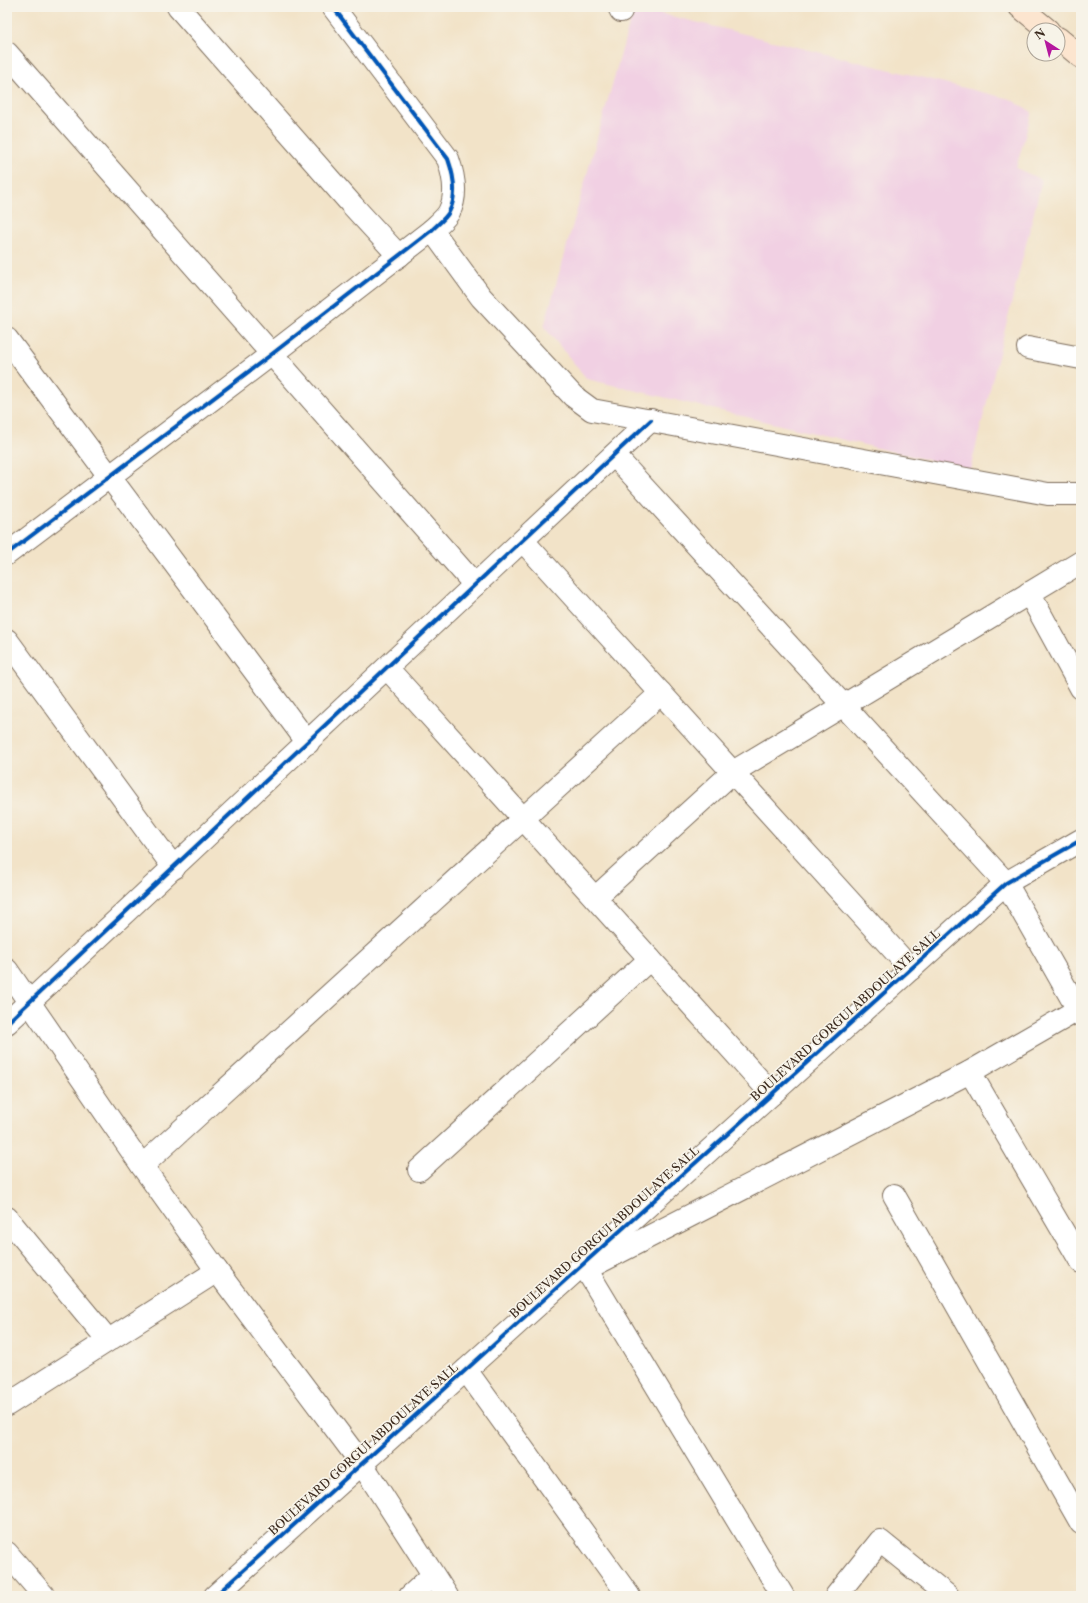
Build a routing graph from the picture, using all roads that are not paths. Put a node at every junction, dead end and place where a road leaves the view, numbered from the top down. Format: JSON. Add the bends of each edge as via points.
{"nodes":[{"id":1,"x":178,"y":7,"type":"edge"},
{"id":2,"x":333,"y":7,"type":"edge"},
{"id":3,"x":1020,"y":7,"type":"edge"},
{"id":4,"x":1038,"y":22,"type":"edge"},
{"id":5,"x":1066,"y":45,"type":"edge"},
{"id":6,"x":7,"y":53,"type":"edge"},
{"id":7,"x":1081,"y":57,"type":"edge"},
{"id":8,"x":432,"y":230,"type":"junction"},
{"id":9,"x":399,"y":256,"type":"junction"},
{"id":10,"x":8,"y":342,"type":"edge"},
{"id":11,"x":1028,"y":348,"type":"dead end"},
{"id":12,"x":272,"y":354,"type":"junction"},
{"id":13,"x":1081,"y":358,"type":"edge"},
{"id":14,"x":651,"y":420,"type":"junction"},
{"id":15,"x":614,"y":455,"type":"junction"},
{"id":16,"x":109,"y":477,"type":"junction"},
{"id":17,"x":1081,"y":494,"type":"edge"},
{"id":18,"x":523,"y":541,"type":"junction"},
{"id":19,"x":7,"y":554,"type":"edge"},
{"id":20,"x":1081,"y":562,"type":"edge"},
{"id":21,"x":475,"y":585,"type":"junction"},
{"id":22,"x":1029,"y":593,"type":"junction"},
{"id":23,"x":7,"y":640,"type":"edge"},
{"id":24,"x":387,"y":668,"type":"junction"},
{"id":25,"x":1081,"y":688,"type":"edge"},
{"id":26,"x":661,"y":693,"type":"junction"},
{"id":27,"x":844,"y":706,"type":"junction"},
{"id":28,"x":308,"y":743,"type":"junction"},
{"id":29,"x":733,"y":772,"type":"junction"},
{"id":30,"x":523,"y":819,"type":"junction"},
{"id":31,"x":1081,"y":840,"type":"edge"},
{"id":32,"x":174,"y":868,"type":"junction"},
{"id":33,"x":1006,"y":883,"type":"junction"},
{"id":34,"x":595,"y":898,"type":"junction"},
{"id":35,"x":650,"y":959,"type":"junction"},
{"id":36,"x":911,"y":969,"type":"junction"},
{"id":37,"x":7,"y":970,"type":"edge"},
{"id":38,"x":30,"y":1003,"type":"junction"},
{"id":39,"x":1080,"y":1011,"type":"edge"},
{"id":40,"x":7,"y":1023,"type":"edge"},
{"id":41,"x":970,"y":1072,"type":"junction"},
{"id":42,"x":772,"y":1094,"type":"junction"},
{"id":43,"x":142,"y":1166,"type":"junction"},
{"id":44,"x":419,"y":1170,"type":"dead end"},
{"id":45,"x":894,"y":1195,"type":"dead end"},
{"id":46,"x":7,"y":1218,"type":"edge"},
{"id":47,"x":1081,"y":1262,"type":"edge"},
{"id":48,"x":584,"y":1267,"type":"junction"},
{"id":49,"x":217,"y":1271,"type":"junction"},
{"id":50,"x":108,"y":1340,"type":"junction"},
{"id":51,"x":466,"y":1370,"type":"junction"},
{"id":52,"x":7,"y":1405,"type":"edge"},
{"id":53,"x":362,"y":1464,"type":"junction"},
{"id":54,"x":1081,"y":1523,"type":"edge"},
{"id":55,"x":7,"y":1553,"type":"edge"},
{"id":56,"x":433,"y":1575,"type":"junction"},
{"id":57,"x":44,"y":1596,"type":"edge"},
{"id":58,"x":215,"y":1596,"type":"edge"},
{"id":59,"x":410,"y":1596,"type":"edge"},
{"id":60,"x":447,"y":1596,"type":"edge"},
{"id":61,"x":629,"y":1596,"type":"edge"},
{"id":62,"x":782,"y":1596,"type":"edge"},
{"id":63,"x":836,"y":1596,"type":"edge"},
{"id":64,"x":948,"y":1596,"type":"edge"}],
"edges":[{"from":1,"to":9,"type":"street"},
{"from":2,"to":8,"type":"street","via":[[448,159],[455,193],[449,212]]},
{"from":3,"to":4,"type":"main road"},
{"from":5,"to":7,"type":"main road"},
{"from":6,"to":12,"type":"street"},
{"from":8,"to":9,"type":"street"},
{"from":8,"to":14,"type":"street","via":[[481,297],[572,396],[592,410]]},
{"from":9,"to":12,"type":"street"},
{"from":10,"to":16,"type":"street"},
{"from":11,"to":13,"type":"street"},
{"from":12,"to":16,"type":"street"},
{"from":12,"to":21,"type":"street"},
{"from":14,"to":15,"type":"street"},
{"from":14,"to":17,"type":"street","via":[[1048,494]]},
{"from":15,"to":18,"type":"street"},
{"from":15,"to":27,"type":"street"},
{"from":16,"to":19,"type":"street"},
{"from":16,"to":28,"type":"street"},
{"from":18,"to":21,"type":"street"},
{"from":18,"to":26,"type":"street"},
{"from":20,"to":22,"type":"street"},
{"from":21,"to":24,"type":"street"},
{"from":22,"to":25,"type":"street"},
{"from":22,"to":27,"type":"street"},
{"from":23,"to":32,"type":"street"},
{"from":24,"to":28,"type":"street"},
{"from":24,"to":30,"type":"street"},
{"from":26,"to":29,"type":"street"},
{"from":26,"to":30,"type":"street"},
{"from":27,"to":29,"type":"street"},
{"from":27,"to":33,"type":"street"},
{"from":28,"to":32,"type":"street"},
{"from":29,"to":34,"type":"street"},
{"from":29,"to":36,"type":"street"},
{"from":30,"to":34,"type":"street"},
{"from":30,"to":43,"type":"street"},
{"from":31,"to":33,"type":"street","name":"BOULEVARD GORGUI ABDOULAYE SALL"},
{"from":32,"to":38,"type":"street"},
{"from":33,"to":36,"type":"street","name":"BOULEVARD GORGUI ABDOULAYE SALL"},
{"from":33,"to":39,"type":"street"},
{"from":34,"to":35,"type":"street"},
{"from":35,"to":42,"type":"street"},
{"from":35,"to":44,"type":"street"},
{"from":36,"to":42,"type":"street","name":"BOULEVARD GORGUI ABDOULAYE SALL"},
{"from":37,"to":38,"type":"street"},
{"from":38,"to":40,"type":"street"},
{"from":38,"to":43,"type":"street"},
{"from":39,"to":41,"type":"street"},
{"from":41,"to":47,"type":"street"},
{"from":41,"to":48,"type":"street"},
{"from":42,"to":48,"type":"street","name":"BOULEVARD GORGUI ABDOULAYE SALL"},
{"from":43,"to":49,"type":"street"},
{"from":45,"to":54,"type":"street"},
{"from":46,"to":50,"type":"street"},
{"from":48,"to":51,"type":"street","name":"BOULEVARD GORGUI ABDOULAYE SALL"},
{"from":48,"to":62,"type":"street"},
{"from":49,"to":50,"type":"street"},
{"from":49,"to":53,"type":"street"},
{"from":50,"to":52,"type":"street"},
{"from":51,"to":53,"type":"street","name":"BOULEVARD GORGUI ABDOULAYE SALL"},
{"from":51,"to":61,"type":"street"},
{"from":53,"to":56,"type":"street"},
{"from":53,"to":58,"type":"street","name":"BOULEVARD GORGUI ABDOULAYE SALL"},
{"from":55,"to":57,"type":"street"},
{"from":56,"to":59,"type":"street"},
{"from":56,"to":60,"type":"street"},
{"from":63,"to":64,"type":"street","via":[[880,1541]]}]}
